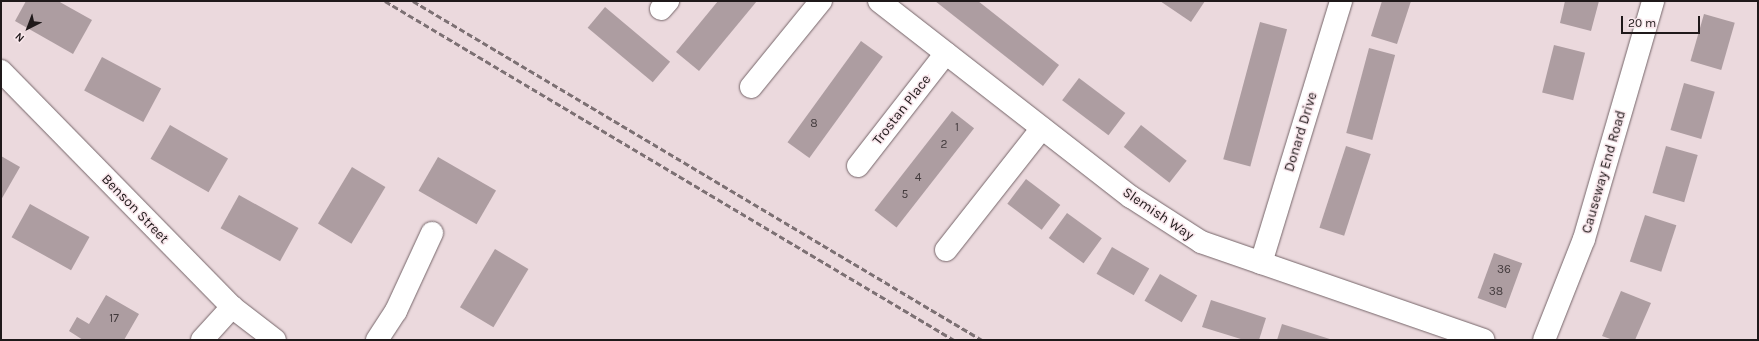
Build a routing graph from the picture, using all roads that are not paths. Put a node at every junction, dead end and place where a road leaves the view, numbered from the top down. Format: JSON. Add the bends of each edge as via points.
{"nodes":[{"id":1,"x":822,"y":1,"type":"edge"},
{"id":2,"x":879,"y":1,"type":"edge"},
{"id":3,"x":1341,"y":1,"type":"edge"},
{"id":4,"x":1654,"y":1,"type":"edge"},
{"id":5,"x":946,"y":53,"type":"junction"},
{"id":6,"x":1,"y":71,"type":"edge"},
{"id":7,"x":751,"y":87,"type":"dead end"},
{"id":8,"x":1042,"y":128,"type":"junction"},
{"id":9,"x":858,"y":166,"type":"dead end"},
{"id":10,"x":432,"y":233,"type":"dead end"},
{"id":11,"x":946,"y":250,"type":"dead end"},
{"id":12,"x":1261,"y":263,"type":"junction"},
{"id":13,"x":232,"y":307,"type":"junction"},
{"id":14,"x":202,"y":340,"type":"edge"},
{"id":15,"x":276,"y":340,"type":"edge"},
{"id":16,"x":377,"y":340,"type":"edge"},
{"id":17,"x":1484,"y":340,"type":"edge"},
{"id":18,"x":1544,"y":340,"type":"edge"}],
"edges":[{"from":1,"to":7,"type":"street"},
{"from":2,"to":5,"type":"street","name":"Slemish Way"},
{"from":3,"to":12,"type":"street","name":"Donard Drive"},
{"from":4,"to":18,"type":"street","name":"Causeway End Road","via":[[1584,239]]},
{"from":5,"to":8,"type":"street","name":"Slemish Way"},
{"from":5,"to":9,"type":"street","name":"Trostan Place"},
{"from":6,"to":13,"type":"street","name":"Benson Street"},
{"from":8,"to":11,"type":"street"},
{"from":8,"to":12,"type":"street","name":"Slemish Way","via":[[1163,219],[1201,242]]},
{"from":10,"to":16,"type":"street","via":[[396,310]]},
{"from":12,"to":17,"type":"street","name":"Slemish Way"},
{"from":13,"to":14,"type":"street"},
{"from":13,"to":15,"type":"street","name":"Benson Street"}]}
